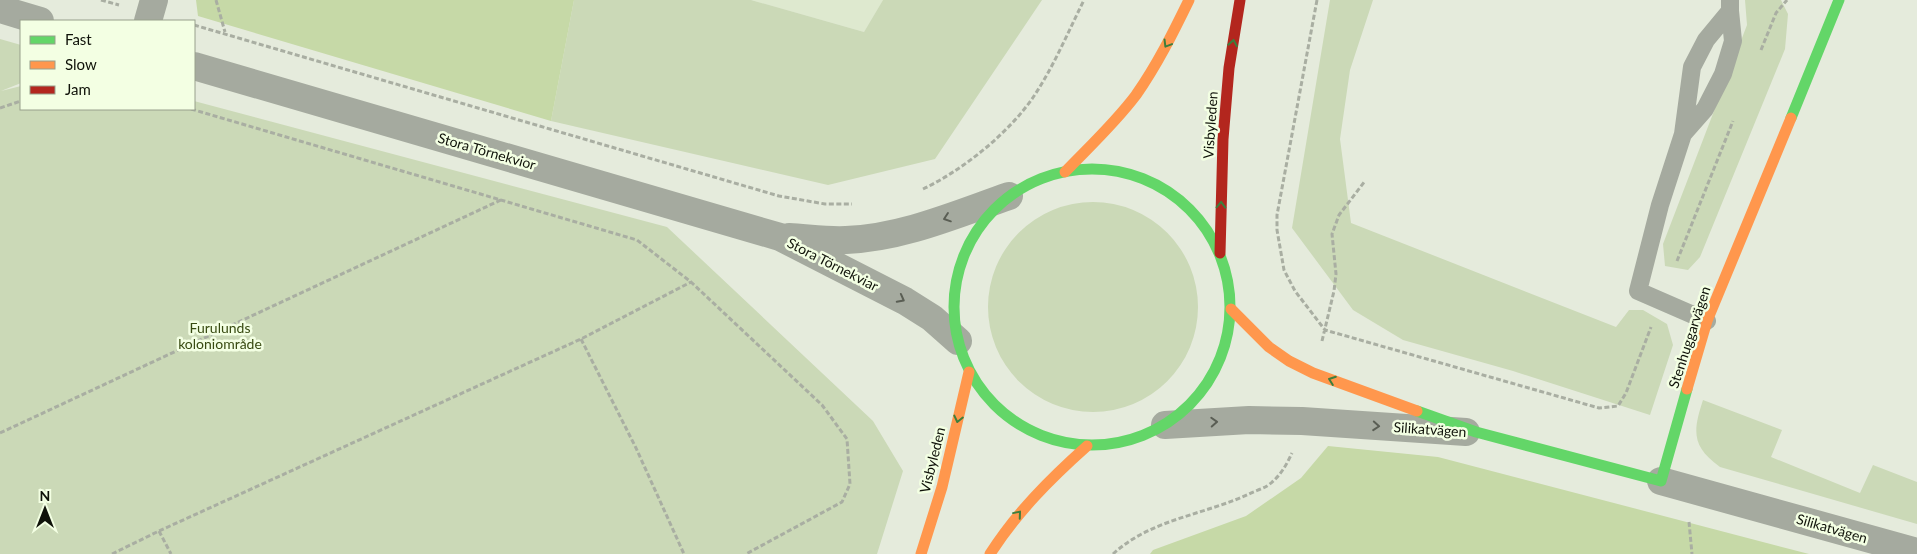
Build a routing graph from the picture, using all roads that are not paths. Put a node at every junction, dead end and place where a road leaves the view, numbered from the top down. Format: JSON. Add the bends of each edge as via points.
{"nodes":[{"id":1,"x":154,"y":0,"type":"edge"},
{"id":2,"x":1189,"y":0,"type":"edge"},
{"id":3,"x":1240,"y":0,"type":"edge"},
{"id":4,"x":1838,"y":0,"type":"edge"},
{"id":5,"x":1730,"y":5,"type":"edge"},
{"id":6,"x":0,"y":9,"type":"edge"},
{"id":7,"x":37,"y":20,"type":"edge"},
{"id":8,"x":148,"y":20,"type":"edge"},
{"id":9,"x":195,"y":66,"type":"edge"},
{"id":10,"x":1683,"y":134,"type":"junction"},
{"id":11,"x":1065,"y":172,"type":"junction"},
{"id":12,"x":1009,"y":196,"type":"junction"},
{"id":13,"x":780,"y":236,"type":"junction"},
{"id":14,"x":1220,"y":253,"type":"junction"},
{"id":15,"x":1231,"y":309,"type":"junction"},
{"id":16,"x":1707,"y":321,"type":"junction"},
{"id":17,"x":958,"y":341,"type":"junction"},
{"id":18,"x":969,"y":372,"type":"junction"},
{"id":19,"x":1165,"y":425,"type":"junction"},
{"id":20,"x":1476,"y":432,"type":"junction"},
{"id":21,"x":1087,"y":446,"type":"junction"},
{"id":22,"x":1661,"y":481,"type":"junction"},
{"id":23,"x":1917,"y":552,"type":"edge"},
{"id":24,"x":921,"y":554,"type":"edge"},
{"id":25,"x":990,"y":554,"type":"edge"}],
"edges":[{"from":1,"to":8,"type":"street"},
{"from":2,"to":11,"type":"main road","one_way":true,"via":[[1170,39],[1135,95]]},
{"from":14,"to":3,"type":"main road","name":"Visbyleden","one_way":true,"via":[[1223,139],[1229,68]]},
{"from":4,"to":16,"type":"main road","name":"Stenhuggarvägen"},
{"from":5,"to":10,"type":"lane","via":[[1692,67]]},
{"from":5,"to":10,"type":"lane","via":[[1733,41],[1723,74],[1706,109]]},
{"from":6,"to":7,"type":"street"},
{"from":9,"to":13,"type":"street","name":"Stora Törnekvior"},
{"from":10,"to":16,"type":"lane","via":[[1638,290]]},
{"from":11,"to":12,"type":"main road","via":[[1036,181]]},
{"from":11,"to":14,"type":"main road","via":[[1107,170],[1147,180],[1188,208]]},
{"from":12,"to":13,"type":"street","name":"Stora Törnekviar","one_way":true,"via":[[893,234],[847,240]]},
{"from":12,"to":17,"type":"main road","via":[[986,218],[961,260],[954,292]]},
{"from":13,"to":17,"type":"street","name":"Stora Törnekviar","one_way":true,"via":[[905,301],[932,318]]},
{"from":14,"to":15,"type":"main road"},
{"from":15,"to":19,"type":"main road","via":[[1226,343],[1213,376],[1192,403]]},
{"from":20,"to":15,"type":"main road","name":"Silikatvägen","one_way":true,"via":[[1313,373],[1289,361],[1269,347]]},
{"from":16,"to":22,"type":"main road","name":"Stenhuggarvägen"},
{"from":17,"to":18,"type":"main road"},
{"from":18,"to":21,"type":"main road","via":[[994,405],[1016,423],[1046,438]]},
{"from":18,"to":24,"type":"main road","name":"Visbyleden","one_way":true,"via":[[948,463]]},
{"from":19,"to":20,"type":"street","name":"Silikatvägen","one_way":true,"via":[[1249,420],[1302,421]]},
{"from":19,"to":21,"type":"main road","via":[[1128,441]]},
{"from":20,"to":22,"type":"main road"},
{"from":25,"to":21,"type":"main road","one_way":true,"via":[[1028,502]]},
{"from":22,"to":23,"type":"street","name":"Silikatvägen"}]}
